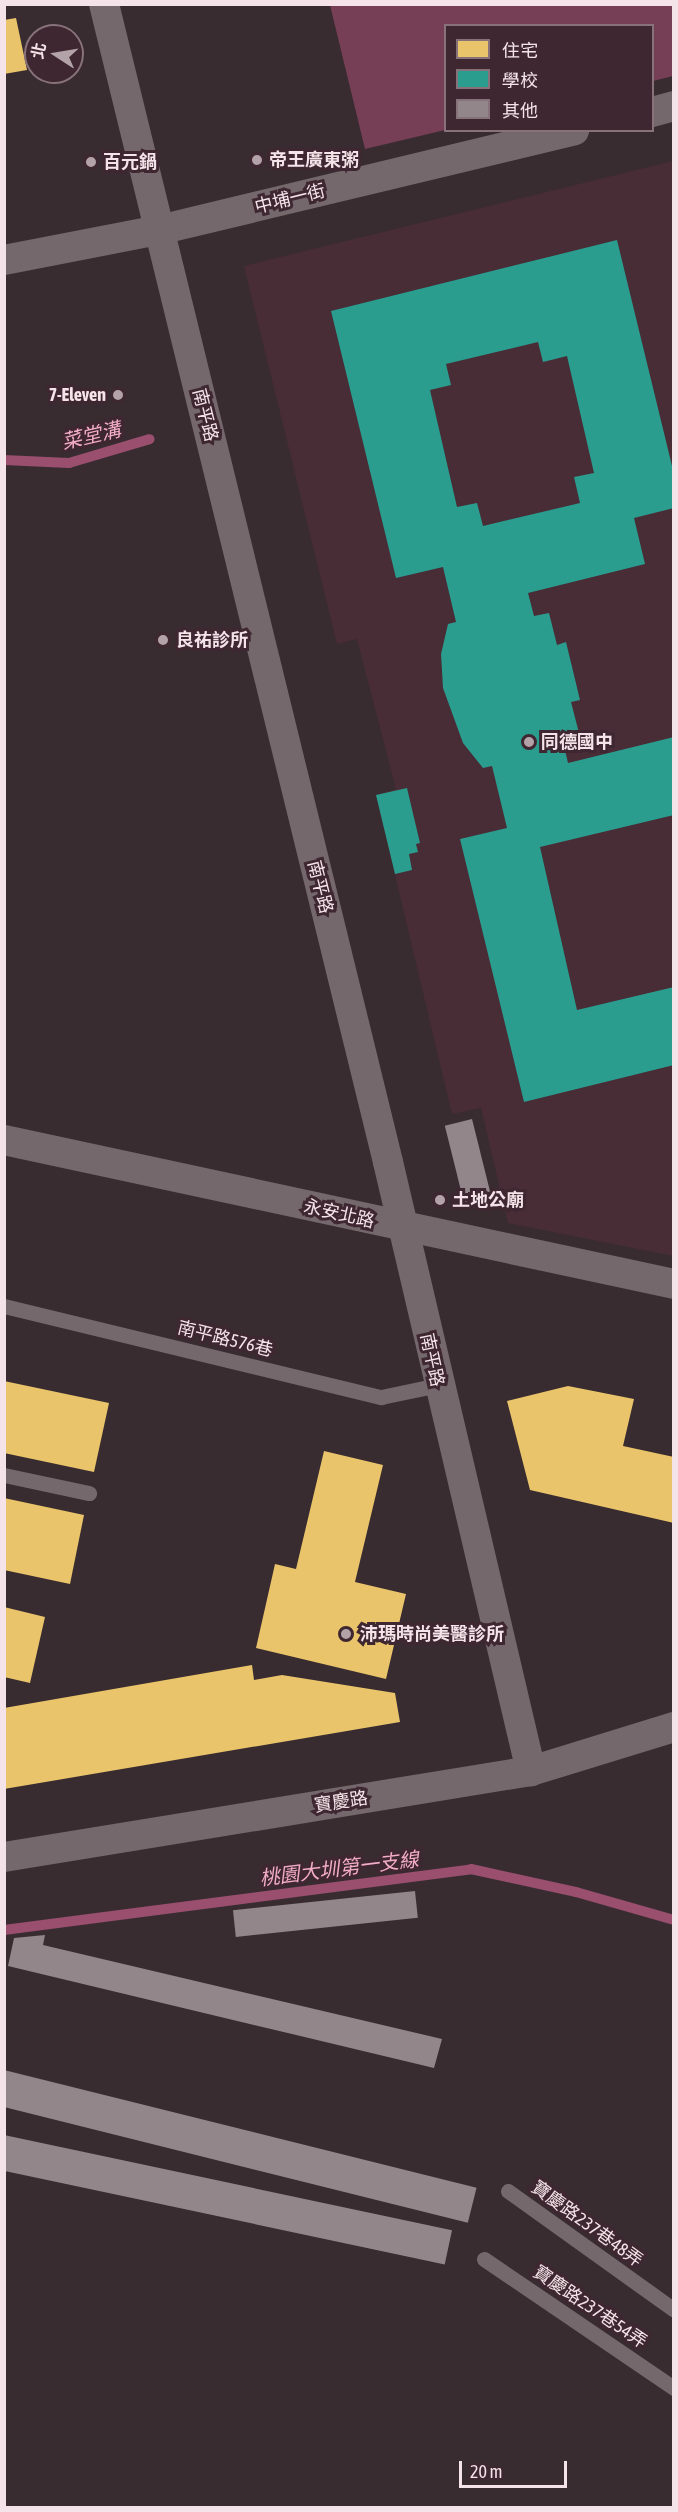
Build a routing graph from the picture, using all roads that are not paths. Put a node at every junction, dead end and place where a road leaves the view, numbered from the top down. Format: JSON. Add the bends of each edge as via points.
{"nodes":[{"id":1,"x":104,"y":4,"type":"edge"},
{"id":2,"x":674,"y":106,"type":"edge"},
{"id":3,"x":654,"y":111,"type":"edge"},
{"id":4,"x":566,"y":132,"type":"edge"},
{"id":5,"x":159,"y":230,"type":"junction"},
{"id":6,"x":4,"y":260,"type":"edge"},
{"id":7,"x":4,"y":1140,"type":"edge"},
{"id":8,"x":404,"y":1228,"type":"junction"},
{"id":9,"x":674,"y":1284,"type":"edge"},
{"id":10,"x":4,"y":1306,"type":"edge"},
{"id":11,"x":438,"y":1385,"type":"junction"},
{"id":12,"x":4,"y":1475,"type":"edge"},
{"id":13,"x":89,"y":1493,"type":"dead end"},
{"id":14,"x":674,"y":1727,"type":"edge"},
{"id":15,"x":531,"y":1771,"type":"junction"},
{"id":16,"x":4,"y":1857,"type":"edge"},
{"id":17,"x":507,"y":2191,"type":"dead end"},
{"id":18,"x":484,"y":2259,"type":"dead end"},
{"id":19,"x":674,"y":2310,"type":"edge"},
{"id":20,"x":674,"y":2388,"type":"edge"}],
"edges":[{"from":1,"to":5,"type":"street","name":"南平路"},
{"from":2,"to":3,"type":"street"},
{"from":4,"to":5,"type":"street","name":"中埔一街"},
{"from":5,"to":6,"type":"street","name":"中埔一街"},
{"from":5,"to":8,"type":"street","name":"南平路"},
{"from":7,"to":8,"type":"street","name":"永安北路"},
{"from":8,"to":9,"type":"street","name":"永安北路"},
{"from":8,"to":11,"type":"street","name":"南平路"},
{"from":10,"to":11,"type":"lane","name":"南平路576巷","via":[[381,1397]]},
{"from":11,"to":15,"type":"street","name":"南平路"},
{"from":12,"to":13,"type":"lane"},
{"from":14,"to":15,"type":"street","name":"寶慶路"},
{"from":15,"to":16,"type":"street","name":"寶慶路"},
{"from":17,"to":19,"type":"lane","name":"寶慶路237巷48弄"},
{"from":18,"to":20,"type":"lane","name":"寶慶路237巷54弄"}]}
